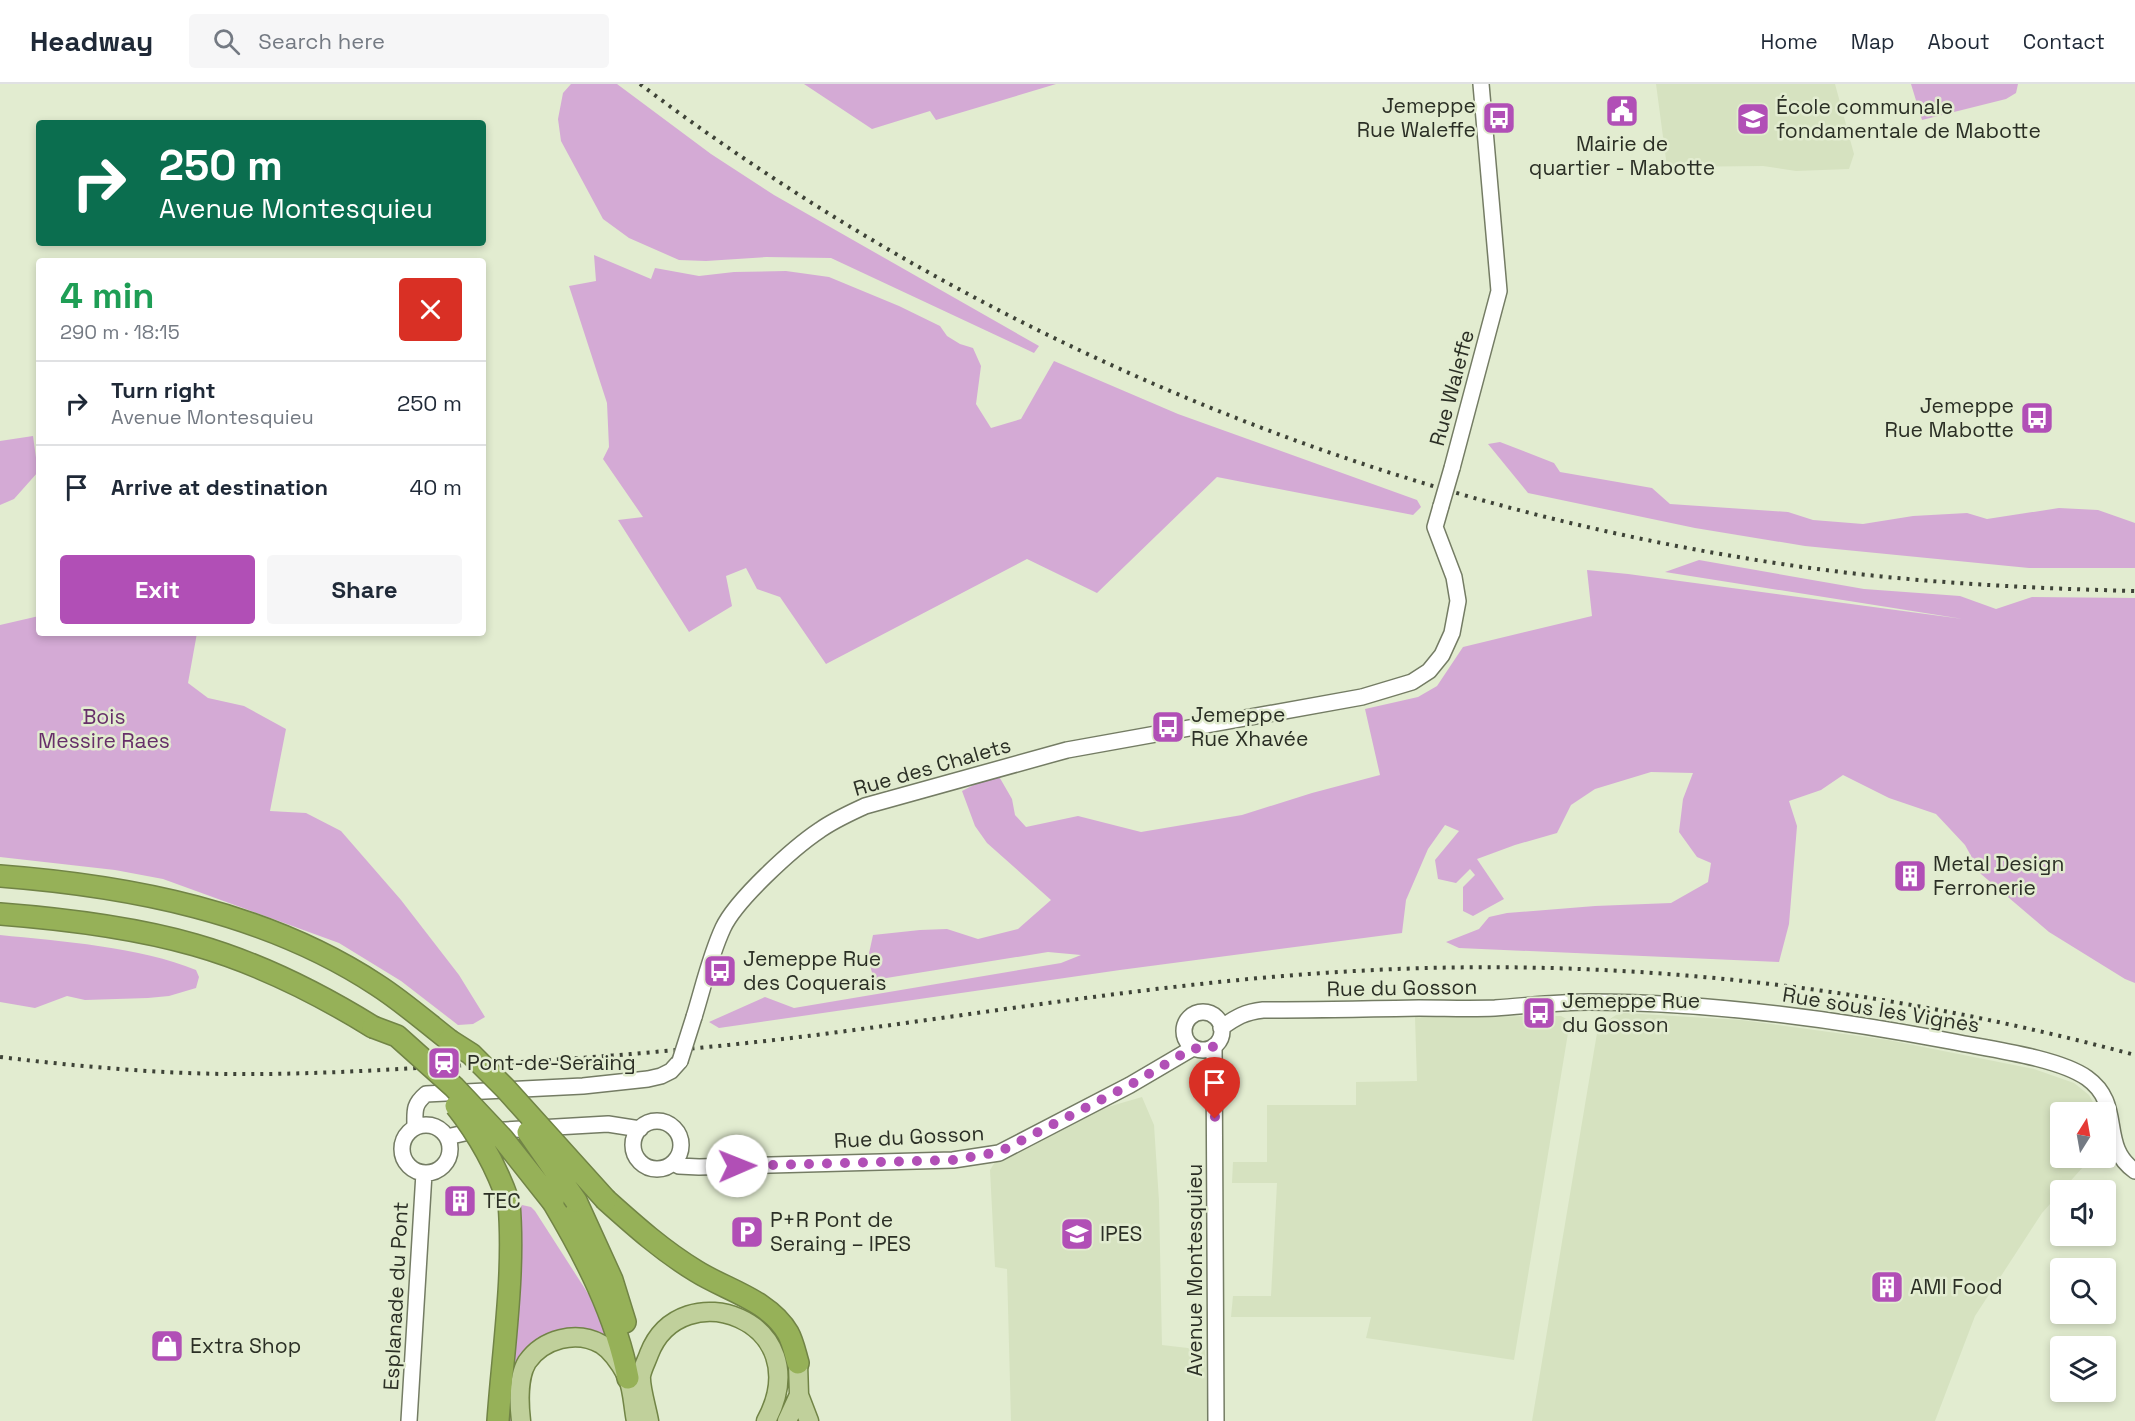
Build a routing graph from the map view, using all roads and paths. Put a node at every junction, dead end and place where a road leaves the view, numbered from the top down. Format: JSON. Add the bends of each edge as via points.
{"nodes":[{"id":1,"x":1481,"y":84,"type":"edge"},
{"id":2,"x":1412,"y":682,"type":"joint"},
{"id":3,"x":0,"y":876,"type":"edge"},
{"id":4,"x":0,"y":914,"type":"edge"},
{"id":5,"x":1588,"y":1002,"type":"joint"},
{"id":6,"x":373,"y":1028,"type":"junction"},
{"id":7,"x":1221,"y":1028,"type":"junction"},
{"id":8,"x":449,"y":1040,"type":"junction"},
{"id":9,"x":1214,"y":1046,"type":"junction"},
{"id":10,"x":1193,"y":1048,"type":"junction"},
{"id":11,"x":415,"y":1127,"type":"junction"},
{"id":12,"x":640,"y":1129,"type":"junction"},
{"id":13,"x":447,"y":1137,"type":"junction"},
{"id":14,"x":674,"y":1163,"type":"junction"},
{"id":15,"x":2135,"y":1171,"type":"edge"},
{"id":16,"x":424,"y":1173,"type":"junction"},
{"id":17,"x":630,"y":1353,"type":"junction"},
{"id":18,"x":798,"y":1363,"type":"joint"},
{"id":19,"x":634,"y":1377,"type":"junction"},
{"id":20,"x":799,"y":1395,"type":"junction"},
{"id":21,"x":409,"y":1421,"type":"edge"},
{"id":22,"x":498,"y":1421,"type":"edge"},
{"id":23,"x":521,"y":1421,"type":"edge"},
{"id":24,"x":636,"y":1421,"type":"edge"},
{"id":25,"x":649,"y":1421,"type":"edge"},
{"id":26,"x":766,"y":1421,"type":"edge"},
{"id":27,"x":787,"y":1421,"type":"edge"},
{"id":28,"x":808,"y":1421,"type":"edge"},
{"id":29,"x":1216,"y":1421,"type":"edge"}],
"edges":[{"from":1,"to":2,"type":"street","name":"Rue Waleffe","bridge":true,"via":[[1499,291],[1435,527],[1455,577],[1458,601],[1452,633],[1429,671]]},
{"from":2,"to":11,"type":"street","name":"Rue des Chalets","bridge":true,"via":[[1362,697],[1067,750],[865,806],[820,829],[768,875],[728,918],[680,1061],[671,1071],[661,1076],[583,1086],[426,1094],[417,1101]]},
{"from":3,"to":8,"type":"highway","via":[[138,892],[260,927],[322,954],[377,985]]},
{"from":4,"to":6,"type":"highway","via":[[117,928],[195,945],[248,963],[331,1001]]},
{"from":5,"to":7,"type":"street","name":"Rue du Gosson","via":[[1494,1008],[1263,1010],[1246,1012]]},
{"from":5,"to":15,"type":"street","name":"Rue sous les Vignes","via":[[1725,1009],[1821,1020],[2033,1058],[2088,1078],[2109,1106],[2119,1156]]},
{"from":6,"to":17,"type":"highway","bridge":true,"via":[[397,1036],[454,1087],[503,1139],[553,1202]]},
{"from":6,"to":22,"type":"highway","bridge":true,"via":[[451,1100],[470,1124],[492,1161],[509,1203],[509,1271]]},
{"from":7,"to":9,"type":"street"},
{"from":7,"to":10,"type":"street","via":[[1208,1013],[1190,1017],[1184,1036]]},
{"from":8,"to":17,"type":"highway","bridge":true,"via":[[535,1140],[576,1201],[612,1280]]},
{"from":8,"to":18,"type":"highway","bridge":true,"via":[[471,1054],[606,1200],[652,1242],[698,1273],[757,1303],[774,1317],[787,1331]]},
{"from":9,"to":10,"type":"street","name":"Rue du Gosson","via":[[1208,1050]]},
{"from":9,"to":29,"type":"street","name":"Avenue Montesquieu"},
{"from":10,"to":14,"type":"street","name":"Rue du Gosson","via":[[999,1152],[953,1160],[699,1167]]},
{"from":11,"to":13,"type":"street","via":[[436,1127]]},
{"from":11,"to":16,"type":"street","name":"Esplanade du Pont","via":[[402,1142],[402,1155],[410,1167]]},
{"from":12,"to":13,"type":"street","via":[[608,1124],[469,1132]]},
{"from":12,"to":14,"type":"street","via":[[633,1148],[640,1162],[655,1169]]},
{"from":12,"to":14,"type":"street","via":[[661,1121],[674,1128],[681,1149]]},
{"from":13,"to":16,"type":"street","name":"Esplanade du Pont","via":[[447,1162]]},
{"from":16,"to":21,"type":"street","name":"Esplanade du Pont"},
{"from":17,"to":19,"type":"highway"},
{"from":17,"to":23,"type":"main road","via":[[581,1338],[562,1339],[543,1347],[522,1374]]},
{"from":17,"to":26,"type":"main road","via":[[657,1339],[681,1319],[700,1312],[729,1314],[747,1322],[765,1338],[778,1367],[778,1395]]},
{"from":18,"to":20,"type":"main road"},
{"from":19,"to":24,"type":"main road"},
{"from":19,"to":25,"type":"main road"},
{"from":20,"to":27,"type":"main road"},
{"from":20,"to":28,"type":"main road"}]}
